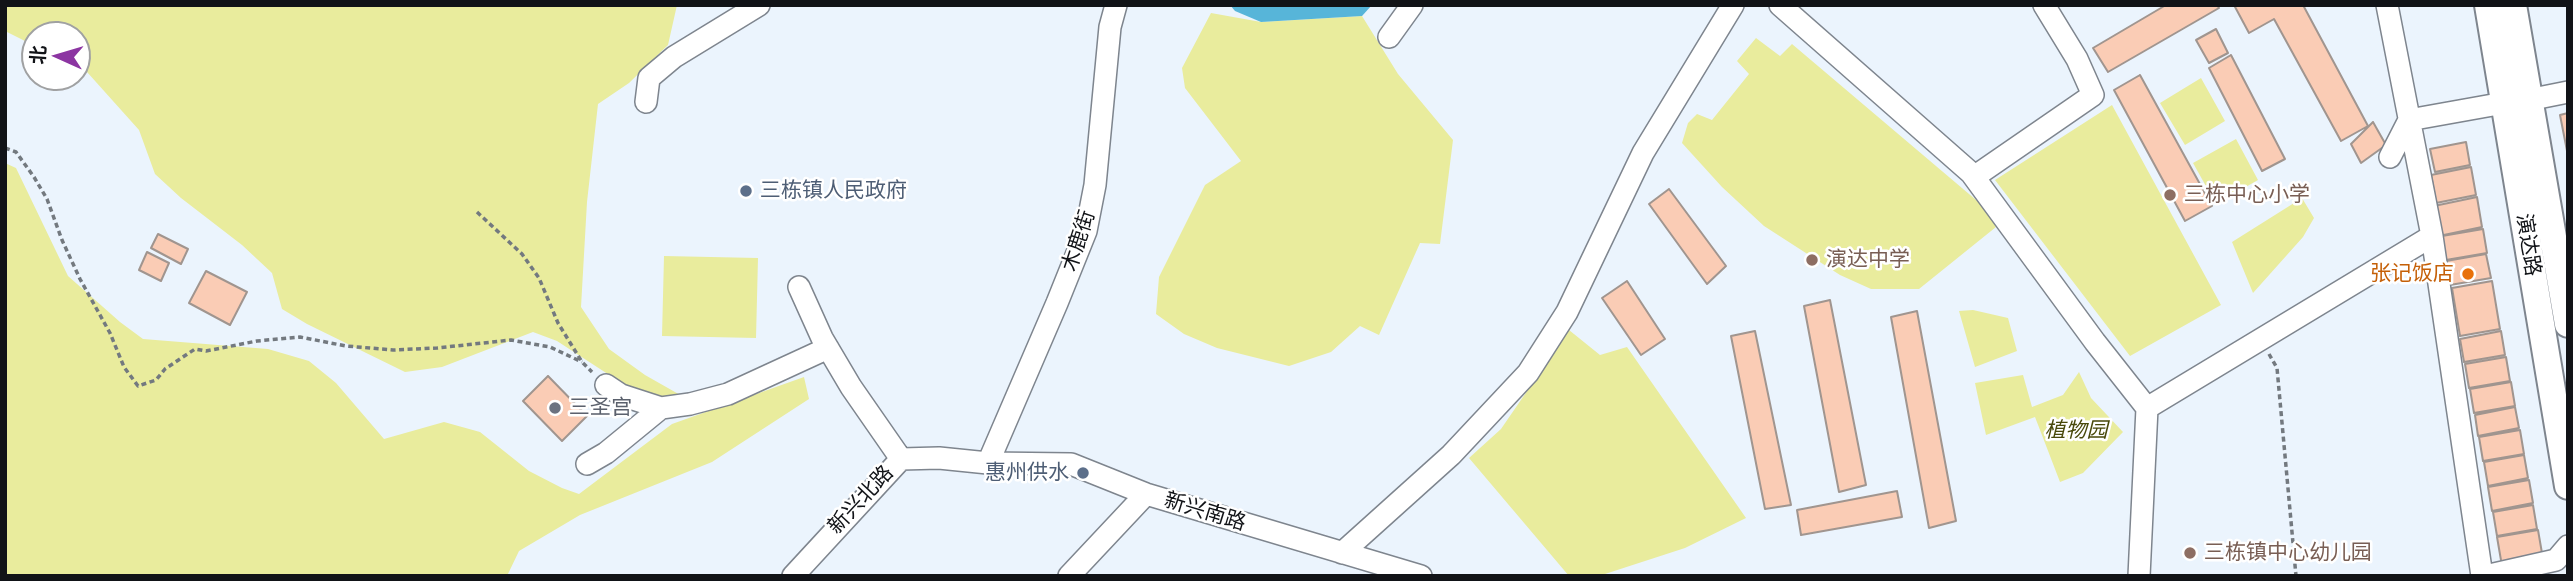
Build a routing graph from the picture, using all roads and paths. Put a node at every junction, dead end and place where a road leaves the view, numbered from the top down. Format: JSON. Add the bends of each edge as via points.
{"nodes":[{"id":1,"x":760,"y":5,"type":"edge"},
{"id":2,"x":1412,"y":5,"type":"edge"},
{"id":3,"x":1733,"y":5,"type":"edge"},
{"id":4,"x":1780,"y":5,"type":"edge"},
{"id":5,"x":2044,"y":5,"type":"edge"},
{"id":6,"x":2387,"y":5,"type":"edge"},
{"id":7,"x":2488,"y":5,"type":"edge"},
{"id":8,"x":2513,"y":5,"type":"edge"},
{"id":9,"x":1113,"y":7,"type":"edge"},
{"id":10,"x":1389,"y":37,"type":"dead end"},
{"id":11,"x":2568,"y":92,"type":"edge"},
{"id":12,"x":646,"y":102,"type":"dead end"},
{"id":13,"x":2516,"y":102,"type":"junction"},
{"id":14,"x":2409,"y":120,"type":"junction"},
{"id":15,"x":5,"y":148,"type":"edge"},
{"id":16,"x":2390,"y":157,"type":"dead end"},
{"id":17,"x":1974,"y":177,"type":"junction"},
{"id":18,"x":477,"y":212,"type":"dead end"},
{"id":19,"x":2432,"y":236,"type":"junction"},
{"id":20,"x":799,"y":287,"type":"dead end"},
{"id":21,"x":2568,"y":324,"type":"edge"},
{"id":22,"x":2261,"y":340,"type":"junction"},
{"id":23,"x":828,"y":348,"type":"junction"},
{"id":24,"x":582,"y":362,"type":"junction"},
{"id":25,"x":606,"y":385,"type":"joint"},
{"id":26,"x":661,"y":408,"type":"junction"},
{"id":27,"x":2147,"y":408,"type":"junction"},
{"id":28,"x":901,"y":458,"type":"junction"},
{"id":29,"x":988,"y":463,"type":"junction"},
{"id":30,"x":587,"y":464,"type":"dead end"},
{"id":31,"x":2568,"y":485,"type":"edge"},
{"id":32,"x":1146,"y":494,"type":"junction"},
{"id":33,"x":2568,"y":547,"type":"edge"},
{"id":34,"x":1342,"y":553,"type":"junction"},
{"id":35,"x":793,"y":576,"type":"edge"},
{"id":36,"x":1069,"y":576,"type":"edge"},
{"id":37,"x":1421,"y":576,"type":"edge"},
{"id":38,"x":2140,"y":576,"type":"edge"},
{"id":39,"x":2296,"y":576,"type":"edge"},
{"id":40,"x":2484,"y":576,"type":"edge"}],
"edges":[{"from":1,"to":12,"type":"street","via":[[674,57],[649,78]]},
{"from":2,"to":10,"type":"street"},
{"from":3,"to":34,"type":"street","via":[[1643,153],[1567,312],[1528,373],[1451,455]]},
{"from":4,"to":17,"type":"street"},
{"from":5,"to":17,"type":"street","via":[[2093,95]]},
{"from":6,"to":14,"type":"street"},
{"from":7,"to":13,"type":"main road","name":"演达路"},
{"from":8,"to":13,"type":"main road","name":"演达路"},
{"from":9,"to":29,"type":"street","name":"木鹿街","via":[[1086,231]]},
{"from":11,"to":13,"type":"street"},
{"from":13,"to":14,"type":"street"},
{"from":13,"to":21,"type":"main road","name":"演达路"},
{"from":13,"to":31,"type":"main road","name":"演达路"},
{"from":14,"to":16,"type":"street"},
{"from":14,"to":19,"type":"street"},
{"from":15,"to":24,"type":"path","via":[[16,152],[47,199],[80,279],[138,386],[156,380],[195,349],[300,337],[393,349],[511,340],[550,347]]},
{"from":17,"to":27,"type":"street"},
{"from":18,"to":24,"type":"path","via":[[522,254]]},
{"from":19,"to":22,"type":"street"},
{"from":19,"to":40,"type":"street"},
{"from":20,"to":23,"type":"street"},
{"from":22,"to":27,"type":"street"},
{"from":22,"to":39,"type":"path","via":[[2277,368]]},
{"from":23,"to":26,"type":"street","via":[[728,394]]},
{"from":23,"to":28,"type":"street"},
{"from":24,"to":25,"type":"path"},
{"from":25,"to":26,"type":"street"},
{"from":26,"to":30,"type":"street"},
{"from":27,"to":38,"type":"street"},
{"from":28,"to":29,"type":"street","name":"新兴北路"},
{"from":28,"to":35,"type":"street","name":"新兴北路"},
{"from":29,"to":32,"type":"street","name":"新兴南路","via":[[1072,464]]},
{"from":32,"to":34,"type":"street","name":"新兴南路"},
{"from":32,"to":36,"type":"street"},
{"from":33,"to":40,"type":"street","via":[[2556,560]]},
{"from":34,"to":37,"type":"street","name":"新兴南路"}]}
